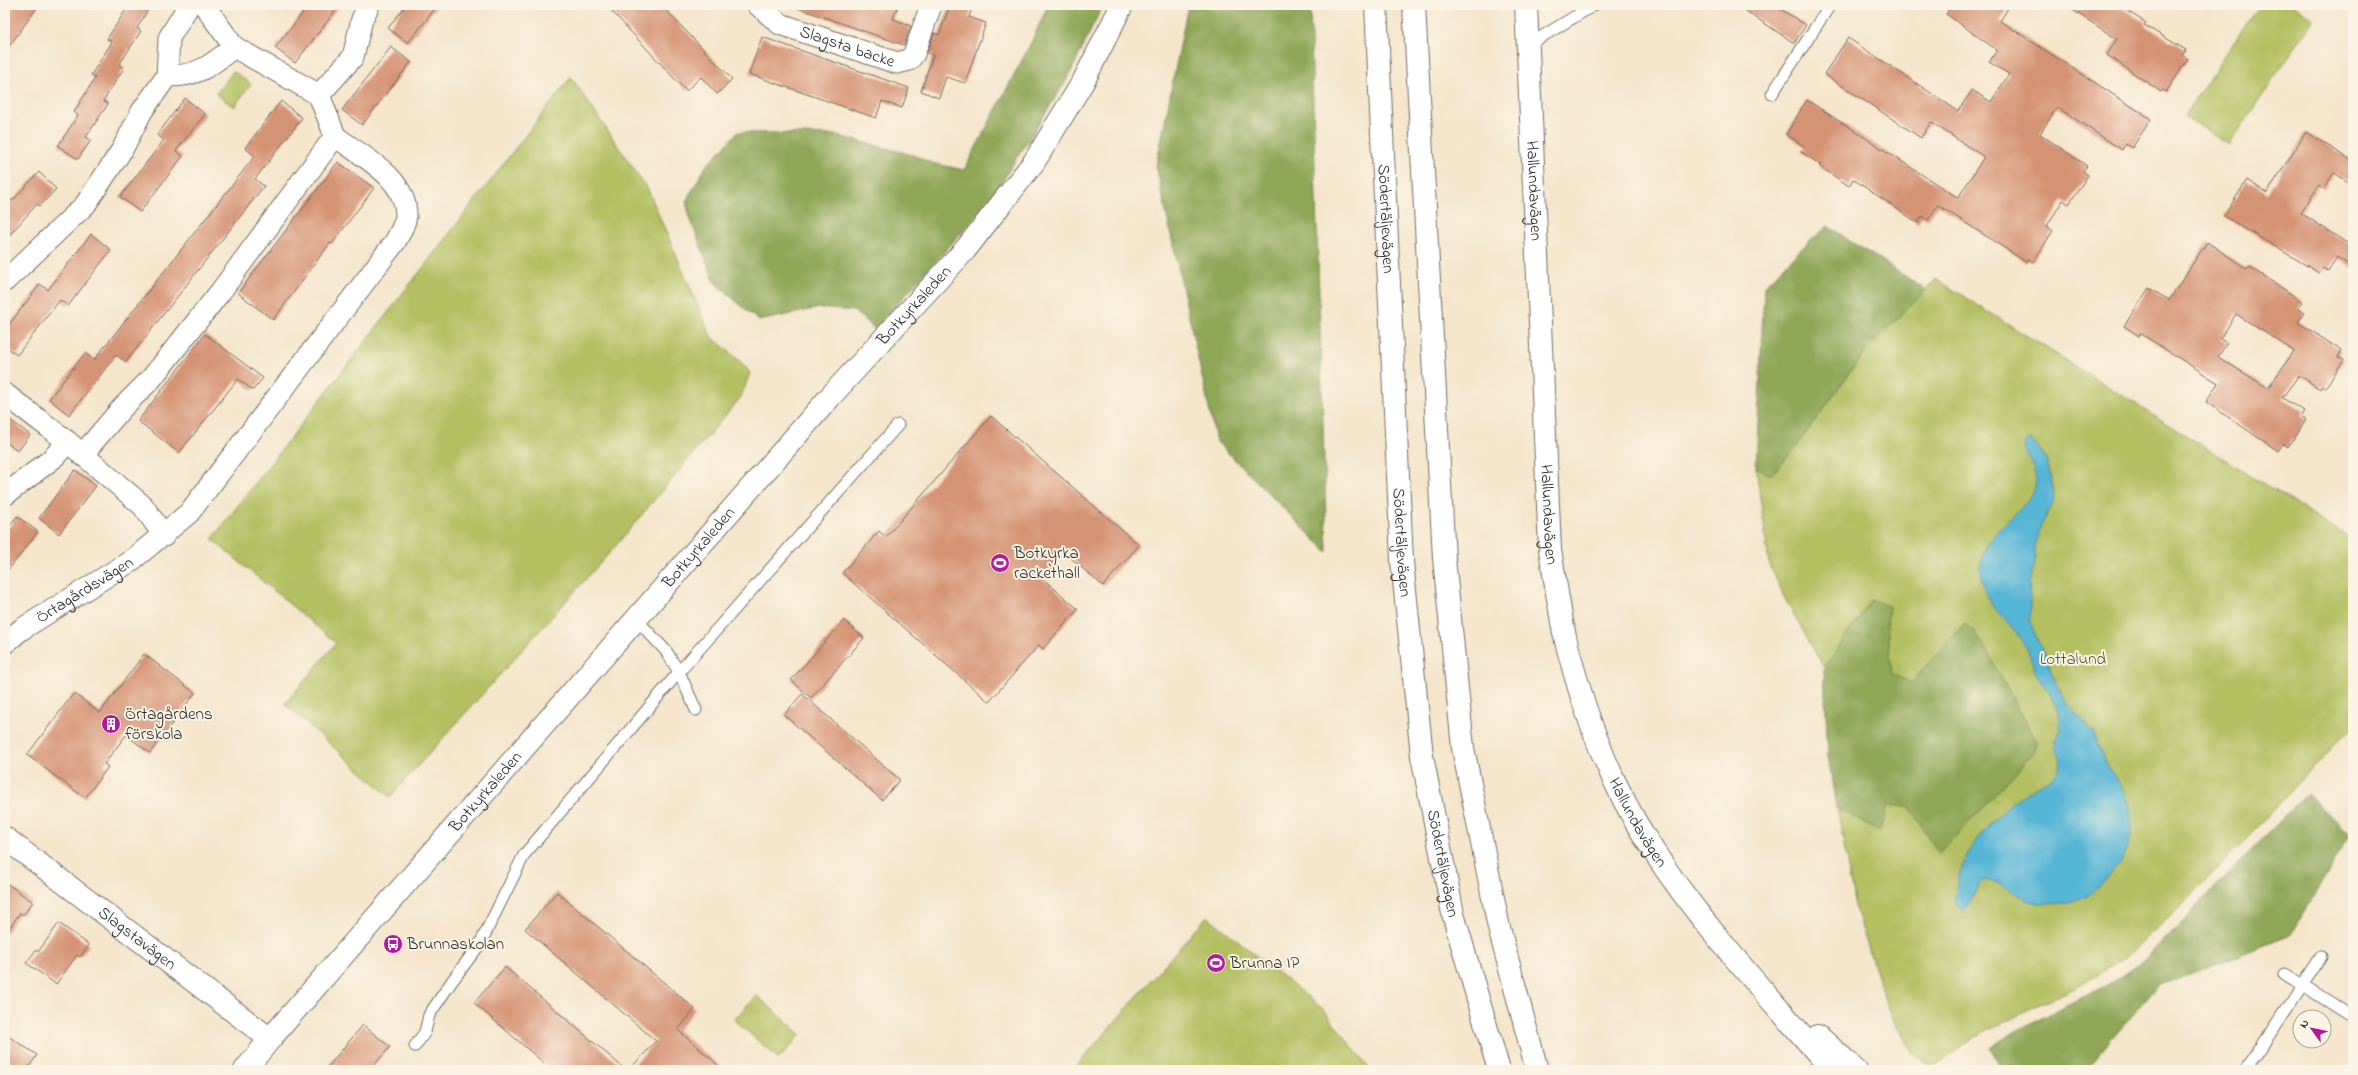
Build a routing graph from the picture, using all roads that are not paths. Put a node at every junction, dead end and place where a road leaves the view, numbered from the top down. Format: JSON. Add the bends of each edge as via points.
{"nodes":[{"id":1,"x":188,"y":5,"type":"edge"},
{"id":2,"x":204,"y":5,"type":"edge"},
{"id":3,"x":369,"y":5,"type":"edge"},
{"id":4,"x":758,"y":5,"type":"edge"},
{"id":5,"x":931,"y":5,"type":"edge"},
{"id":6,"x":1122,"y":5,"type":"edge"},
{"id":7,"x":1376,"y":5,"type":"edge"},
{"id":8,"x":1414,"y":5,"type":"edge"},
{"id":9,"x":1526,"y":5,"type":"edge"},
{"id":10,"x":1594,"y":5,"type":"edge"},
{"id":11,"x":1830,"y":5,"type":"edge"},
{"id":12,"x":1528,"y":45,"type":"junction"},
{"id":13,"x":234,"y":48,"type":"junction"},
{"id":14,"x":167,"y":76,"type":"junction"},
{"id":15,"x":1772,"y":94,"type":"dead end"},
{"id":16,"x":319,"y":96,"type":"junction"},
{"id":17,"x":335,"y":136,"type":"junction"},
{"id":18,"x":5,"y":281,"type":"edge"},
{"id":19,"x":5,"y":394,"type":"edge"},
{"id":20,"x":898,"y":425,"type":"dead end"},
{"id":21,"x":75,"y":448,"type":"junction"},
{"id":22,"x":5,"y":495,"type":"edge"},
{"id":23,"x":164,"y":536,"type":"junction"},
{"id":24,"x":637,"y":620,"type":"junction"},
{"id":25,"x":5,"y":643,"type":"edge"},
{"id":26,"x":679,"y":672,"type":"junction"},
{"id":27,"x":696,"y":710,"type":"dead end"},
{"id":28,"x":5,"y":838,"type":"edge"},
{"id":29,"x":2321,"y":956,"type":"dead end"},
{"id":30,"x":1748,"y":972,"type":"junction"},
{"id":31,"x":2285,"y":974,"type":"dead end"},
{"id":32,"x":2302,"y":985,"type":"junction"},
{"id":33,"x":2353,"y":1017,"type":"edge"},
{"id":34,"x":270,"y":1039,"type":"junction"},
{"id":35,"x":415,"y":1046,"type":"dead end"},
{"id":36,"x":245,"y":1070,"type":"edge"},
{"id":37,"x":1499,"y":1070,"type":"edge"},
{"id":38,"x":1536,"y":1070,"type":"edge"},
{"id":39,"x":1832,"y":1070,"type":"edge"},
{"id":40,"x":1856,"y":1070,"type":"edge"},
{"id":41,"x":2246,"y":1070,"type":"edge"}],
"edges":[{"from":1,"to":14,"type":"street","via":[[169,38]]},
{"from":2,"to":13,"type":"street"},
{"from":3,"to":16,"type":"street","via":[[362,19],[353,57]]},
{"from":4,"to":5,"type":"street","name":"Slagsta backe","via":[[780,24],[897,63],[909,60],[914,54]]},
{"from":6,"to":24,"type":"main road","name":"Botkyrkaleden","via":[[1083,82],[1034,162],[965,250],[829,398]]},
{"from":7,"to":37,"type":"main road","name":"Södertäljevägen","via":[[1402,561],[1422,756],[1453,914]]},
{"from":8,"to":38,"type":"main road","via":[[1444,558],[1463,748],[1499,928]]},
{"from":9,"to":12,"type":"main road","name":"Hallundavägen"},
{"from":10,"to":12,"type":"lane"},
{"from":11,"to":15,"type":"lane"},
{"from":12,"to":30,"type":"main road","name":"Hallundavägen","via":[[1550,550],[1565,637],[1588,712],[1613,778],[1645,838],[1682,893]]},
{"from":13,"to":14,"type":"street","via":[[200,72],[184,77]]},
{"from":13,"to":16,"type":"street"},
{"from":14,"to":18,"type":"street","via":[[142,111],[122,150],[85,206]]},
{"from":16,"to":17,"type":"street"},
{"from":17,"to":21,"type":"street","via":[[161,368],[123,407]]},
{"from":17,"to":23,"type":"street","name":"Örtagårdsvägen","via":[[393,179],[403,195],[406,218],[401,230],[395,242],[228,463],[189,513]]},
{"from":19,"to":21,"type":"street"},
{"from":20,"to":26,"type":"lane"},
{"from":21,"to":22,"type":"street","via":[[52,459]]},
{"from":21,"to":23,"type":"street","via":[[144,506]]},
{"from":23,"to":25,"type":"street","name":"Örtagårdsvägen","via":[[131,561],[22,629]]},
{"from":24,"to":26,"type":"lane","via":[[666,651]]},
{"from":24,"to":34,"type":"main road","name":"Botkyrkaleden"},
{"from":26,"to":27,"type":"lane"},
{"from":26,"to":35,"type":"lane","via":[[524,855],[480,944],[429,1015],[425,1032]]},
{"from":28,"to":34,"type":"main road","name":"Slagstavägen"},
{"from":29,"to":32,"type":"lane"},
{"from":30,"to":39,"type":"main road","name":"Hallundavägen"},
{"from":30,"to":40,"type":"main road","name":"Hallundavägen"},
{"from":31,"to":32,"type":"lane"},
{"from":32,"to":33,"type":"lane"},
{"from":32,"to":41,"type":"lane"},
{"from":34,"to":36,"type":"main road","name":"Botkyrkaleden"}]}
